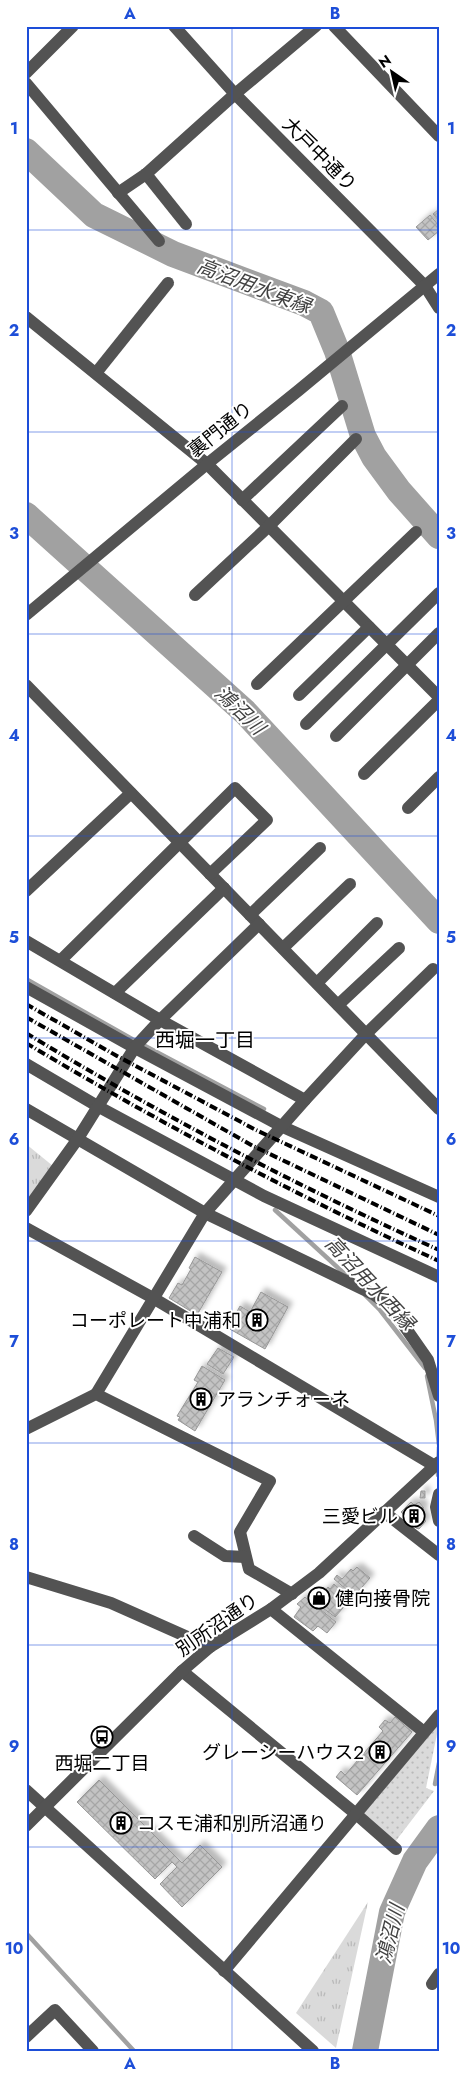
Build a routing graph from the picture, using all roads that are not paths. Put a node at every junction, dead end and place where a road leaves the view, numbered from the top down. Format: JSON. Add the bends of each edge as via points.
{"nodes":[{"id":1,"x":73,"y":26,"type":"edge"},
{"id":2,"x":174,"y":26,"type":"edge"},
{"id":3,"x":316,"y":26,"type":"edge"},
{"id":4,"x":334,"y":26,"type":"edge"},
{"id":5,"x":26,"y":73,"type":"edge"},
{"id":6,"x":26,"y":83,"type":"edge"},
{"id":7,"x":235,"y":94,"type":"junction"},
{"id":8,"x":439,"y":136,"type":"edge"},
{"id":9,"x":146,"y":174,"type":"junction"},
{"id":10,"x":118,"y":193,"type":"junction"},
{"id":11,"x":186,"y":224,"type":"dead end"},
{"id":12,"x":159,"y":241,"type":"dead end"},
{"id":13,"x":439,"y":274,"type":"edge"},
{"id":14,"x":168,"y":283,"type":"dead end"},
{"id":15,"x":425,"y":286,"type":"junction"},
{"id":16,"x":439,"y":308,"type":"edge"},
{"id":17,"x":26,"y":317,"type":"edge"},
{"id":18,"x":96,"y":373,"type":"junction"},
{"id":19,"x":342,"y":406,"type":"dead end"},
{"id":20,"x":356,"y":438,"type":"dead end"},
{"id":21,"x":207,"y":464,"type":"junction"},
{"id":22,"x":242,"y":500,"type":"junction"},
{"id":23,"x":269,"y":526,"type":"junction"},
{"id":24,"x":416,"y":532,"type":"dead end"},
{"id":25,"x":439,"y":593,"type":"edge"},
{"id":26,"x":195,"y":595,"type":"dead end"},
{"id":27,"x":343,"y":601,"type":"junction"},
{"id":28,"x":26,"y":615,"type":"edge"},
{"id":29,"x":369,"y":627,"type":"junction"},
{"id":30,"x":439,"y":633,"type":"edge"},
{"id":31,"x":386,"y":644,"type":"junction"},
{"id":32,"x":408,"y":666,"type":"junction"},
{"id":33,"x":257,"y":684,"type":"dead end"},
{"id":34,"x":26,"y":685,"type":"edge"},
{"id":35,"x":299,"y":695,"type":"dead end"},
{"id":36,"x":439,"y":699,"type":"edge"},
{"id":37,"x":306,"y":724,"type":"dead end"},
{"id":38,"x":336,"y":736,"type":"dead end"},
{"id":39,"x":364,"y":774,"type":"dead end"},
{"id":40,"x":439,"y":777,"type":"edge"},
{"id":41,"x":131,"y":793,"type":"junction"},
{"id":42,"x":408,"y":808,"type":"dead end"},
{"id":43,"x":179,"y":842,"type":"junction"},
{"id":44,"x":320,"y":848,"type":"dead end"},
{"id":45,"x":210,"y":874,"type":"junction"},
{"id":46,"x":350,"y":884,"type":"dead end"},
{"id":47,"x":224,"y":888,"type":"junction"},
{"id":48,"x":26,"y":891,"type":"edge"},
{"id":49,"x":254,"y":919,"type":"junction"},
{"id":50,"x":377,"y":923,"type":"dead end"},
{"id":51,"x":26,"y":941,"type":"edge"},
{"id":52,"x":283,"y":948,"type":"junction"},
{"id":53,"x":399,"y":948,"type":"dead end"},
{"id":54,"x":61,"y":960,"type":"junction"},
{"id":55,"x":433,"y":969,"type":"dead end"},
{"id":56,"x":316,"y":983,"type":"junction"},
{"id":57,"x":26,"y":987,"type":"edge"},
{"id":58,"x":115,"y":993,"type":"junction"},
{"id":59,"x":338,"y":1005,"type":"junction"},
{"id":60,"x":160,"y":1020,"type":"junction"},
{"id":61,"x":366,"y":1034,"type":"junction"},
{"id":62,"x":135,"y":1048,"type":"junction"},
{"id":63,"x":26,"y":1064,"type":"edge"},
{"id":64,"x":305,"y":1100,"type":"junction"},
{"id":65,"x":99,"y":1107,"type":"junction"},
{"id":66,"x":439,"y":1109,"type":"edge"},
{"id":67,"x":26,"y":1110,"type":"edge"},
{"id":68,"x":283,"y":1127,"type":"junction"},
{"id":69,"x":77,"y":1140,"type":"junction"},
{"id":70,"x":234,"y":1179,"type":"junction"},
{"id":71,"x":439,"y":1197,"type":"edge"},
{"id":72,"x":26,"y":1211,"type":"edge"},
{"id":73,"x":205,"y":1213,"type":"junction"},
{"id":74,"x":26,"y":1228,"type":"edge"},
{"id":75,"x":439,"y":1277,"type":"edge"},
{"id":76,"x":153,"y":1298,"type":"junction"},
{"id":77,"x":96,"y":1394,"type":"junction"},
{"id":78,"x":439,"y":1396,"type":"edge"},
{"id":79,"x":29,"y":1424,"type":"edge"},
{"id":80,"x":436,"y":1464,"type":"edge"},
{"id":81,"x":439,"y":1494,"type":"edge"},
{"id":82,"x":384,"y":1512,"type":"junction"},
{"id":83,"x":439,"y":1521,"type":"edge"},
{"id":84,"x":194,"y":1536,"type":"dead end"},
{"id":85,"x":439,"y":1555,"type":"edge"},
{"id":86,"x":245,"y":1557,"type":"junction"},
{"id":87,"x":26,"y":1577,"type":"edge"},
{"id":88,"x":292,"y":1594,"type":"junction"},
{"id":89,"x":271,"y":1608,"type":"junction"},
{"id":90,"x":210,"y":1646,"type":"junction"},
{"id":91,"x":182,"y":1671,"type":"junction"},
{"id":92,"x":439,"y":1715,"type":"edge"},
{"id":93,"x":424,"y":1732,"type":"junction"},
{"id":94,"x":26,"y":1790,"type":"edge"},
{"id":95,"x":45,"y":1807,"type":"junction"},
{"id":96,"x":356,"y":1814,"type":"junction"},
{"id":97,"x":26,"y":1826,"type":"edge"},
{"id":98,"x":396,"y":1849,"type":"dead end"},
{"id":99,"x":224,"y":1970,"type":"junction"},
{"id":100,"x":26,"y":2036,"type":"edge"},
{"id":101,"x":88,"y":2049,"type":"edge"},
{"id":102,"x":307,"y":2049,"type":"edge"}],
"edges":[{"from":1,"to":5,"type":"street"},
{"from":2,"to":7,"type":"street","name":"大戸中通り"},
{"from":3,"to":7,"type":"street"},
{"from":4,"to":8,"type":"street"},
{"from":6,"to":10,"type":"street"},
{"from":7,"to":9,"type":"street"},
{"from":7,"to":15,"type":"street","name":"大戸中通り"},
{"from":9,"to":10,"type":"street"},
{"from":9,"to":11,"type":"street"},
{"from":10,"to":12,"type":"street"},
{"from":13,"to":15,"type":"street","name":"裏門通り"},
{"from":14,"to":18,"type":"street"},
{"from":15,"to":16,"type":"street","name":"大戸中通り"},
{"from":15,"to":21,"type":"street","name":"裏門通り"},
{"from":17,"to":18,"type":"street"},
{"from":18,"to":21,"type":"street"},
{"from":19,"to":22,"type":"street"},
{"from":20,"to":23,"type":"street"},
{"from":21,"to":22,"type":"street"},
{"from":21,"to":28,"type":"street","name":"裏門通り"},
{"from":22,"to":23,"type":"street"},
{"from":23,"to":26,"type":"street"},
{"from":23,"to":27,"type":"street"},
{"from":24,"to":27,"type":"street"},
{"from":25,"to":31,"type":"street"},
{"from":27,"to":29,"type":"street"},
{"from":27,"to":33,"type":"street"},
{"from":29,"to":31,"type":"street"},
{"from":29,"to":35,"type":"street"},
{"from":30,"to":32,"type":"street"},
{"from":31,"to":32,"type":"street"},
{"from":31,"to":37,"type":"street"},
{"from":32,"to":36,"type":"street"},
{"from":32,"to":38,"type":"street"},
{"from":34,"to":41,"type":"street"},
{"from":36,"to":39,"type":"street"},
{"from":40,"to":42,"type":"street"},
{"from":41,"to":43,"type":"street"},
{"from":41,"to":48,"type":"street"},
{"from":43,"to":45,"type":"street"},
{"from":43,"to":45,"type":"street","via":[[235,788],[267,820]]},
{"from":43,"to":54,"type":"street"},
{"from":44,"to":49,"type":"street"},
{"from":45,"to":47,"type":"street"},
{"from":46,"to":52,"type":"street"},
{"from":47,"to":49,"type":"street"},
{"from":47,"to":58,"type":"street"},
{"from":49,"to":52,"type":"street"},
{"from":49,"to":60,"type":"street"},
{"from":50,"to":56,"type":"street"},
{"from":51,"to":54,"type":"street"},
{"from":52,"to":56,"type":"street"},
{"from":53,"to":59,"type":"street"},
{"from":54,"to":58,"type":"street"},
{"from":55,"to":61,"type":"street"},
{"from":56,"to":59,"type":"street"},
{"from":57,"to":62,"type":"street"},
{"from":58,"to":60,"type":"street"},
{"from":59,"to":61,"type":"street"},
{"from":60,"to":62,"type":"street"},
{"from":60,"to":64,"type":"street"},
{"from":61,"to":64,"type":"street"},
{"from":61,"to":66,"type":"street"},
{"from":62,"to":65,"type":"street"},
{"from":62,"to":68,"type":"street"},
{"from":63,"to":65,"type":"street"},
{"from":64,"to":68,"type":"street"},
{"from":65,"to":69,"type":"street"},
{"from":65,"to":70,"type":"street"},
{"from":67,"to":69,"type":"street"},
{"from":68,"to":70,"type":"street"},
{"from":68,"to":71,"type":"street"},
{"from":69,"to":72,"type":"street"},
{"from":69,"to":73,"type":"street"},
{"from":70,"to":73,"type":"street"},
{"from":70,"to":75,"type":"street"},
{"from":73,"to":76,"type":"street"},
{"from":73,"to":78,"type":"street","via":[[373,1294],[391,1308],[428,1360]]},
{"from":74,"to":76,"type":"street"},
{"from":76,"to":77,"type":"street"},
{"from":76,"to":80,"type":"street"},
{"from":77,"to":79,"type":"street"},
{"from":77,"to":86,"type":"street","via":[[270,1481],[240,1532]]},
{"from":80,"to":82,"type":"street","name":"別所沼通り"},
{"from":81,"to":83,"type":"street","via":[[436,1507]]},
{"from":82,"to":85,"type":"street"},
{"from":82,"to":88,"type":"street","name":"別所沼通り"},
{"from":84,"to":86,"type":"street","via":[[225,1556]]},
{"from":86,"to":88,"type":"street","via":[[249,1569]]},
{"from":87,"to":90,"type":"street","via":[[111,1603]]},
{"from":88,"to":89,"type":"street","name":"別所沼通り"},
{"from":89,"to":90,"type":"street","name":"別所沼通り"},
{"from":89,"to":93,"type":"street"},
{"from":90,"to":91,"type":"street","name":"別所沼通り"},
{"from":91,"to":95,"type":"street","name":"別所沼通り"},
{"from":91,"to":96,"type":"street"},
{"from":92,"to":93,"type":"street"},
{"from":93,"to":96,"type":"street"},
{"from":94,"to":95,"type":"street"},
{"from":95,"to":97,"type":"street","name":"別所沼通り"},
{"from":95,"to":99,"type":"street"},
{"from":96,"to":98,"type":"street"},
{"from":96,"to":99,"type":"street"},
{"from":99,"to":102,"type":"street"},
{"from":100,"to":101,"type":"street","via":[[55,2010]]}]}
